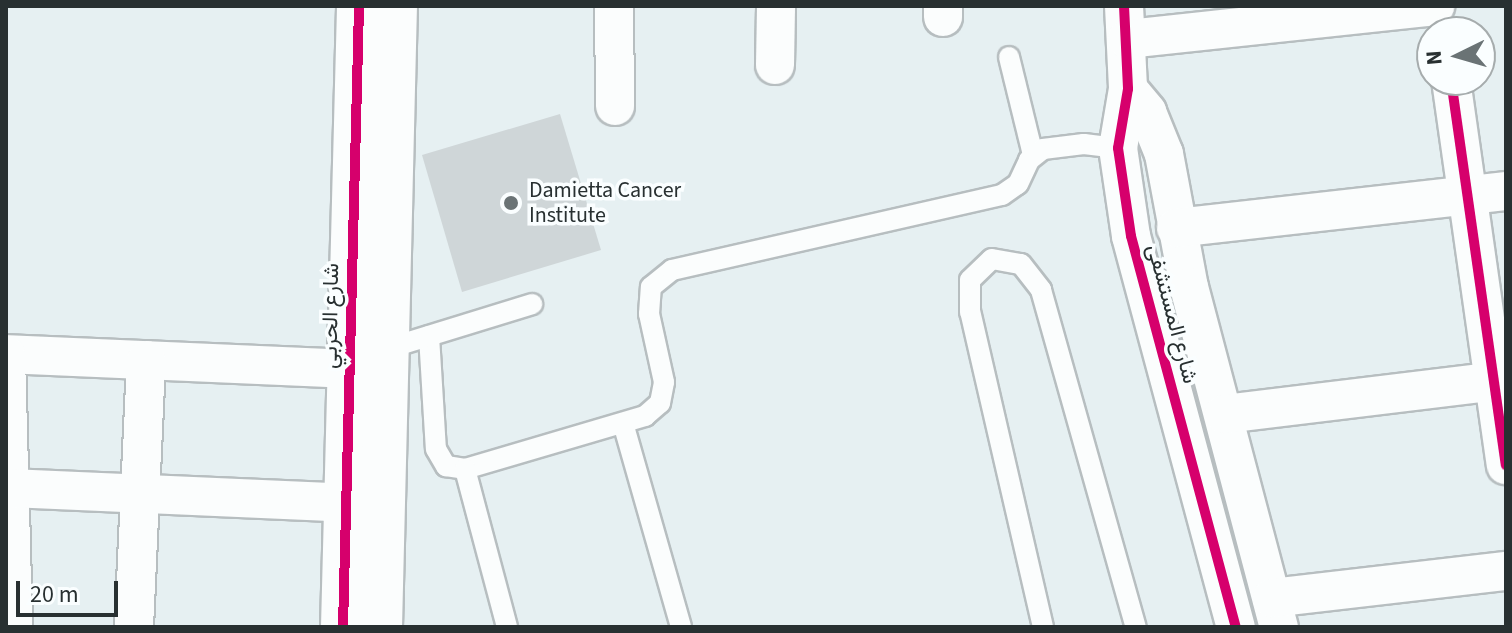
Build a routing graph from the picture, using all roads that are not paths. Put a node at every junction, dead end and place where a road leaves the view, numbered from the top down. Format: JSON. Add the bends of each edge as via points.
{"nodes":[{"id":1,"x":359,"y":6,"type":"edge"},
{"id":2,"x":395,"y":6,"type":"edge"},
{"id":3,"x":614,"y":6,"type":"edge"},
{"id":4,"x":776,"y":6,"type":"edge"},
{"id":5,"x":1435,"y":6,"type":"edge"},
{"id":6,"x":1126,"y":22,"type":"edge"},
{"id":7,"x":1009,"y":57,"type":"dead end"},
{"id":8,"x":775,"y":65,"type":"dead end"},
{"id":9,"x":1128,"y":89,"type":"junction"},
{"id":10,"x":1453,"y":96,"type":"edge"},
{"id":11,"x":615,"y":106,"type":"dead end"},
{"id":12,"x":1118,"y":148,"type":"junction"},
{"id":13,"x":1033,"y":155,"type":"junction"},
{"id":14,"x":1506,"y":191,"type":"edge"},
{"id":15,"x":1468,"y":195,"type":"junction"},
{"id":16,"x":1176,"y":228,"type":"junction"},
{"id":17,"x":532,"y":304,"type":"dead end"},
{"id":18,"x":429,"y":336,"type":"junction"},
{"id":19,"x":6,"y":354,"type":"edge"},
{"id":20,"x":368,"y":359,"type":"junction"},
{"id":21,"x":146,"y":360,"type":"junction"},
{"id":22,"x":1500,"y":380,"type":"edge"},
{"id":23,"x":1224,"y":414,"type":"junction"},
{"id":24,"x":623,"y":423,"type":"junction"},
{"id":25,"x":1506,"y":465,"type":"edge"},
{"id":26,"x":465,"y":469,"type":"junction"},
{"id":27,"x":139,"y":494,"type":"junction"},
{"id":28,"x":346,"y":503,"type":"junction"},
{"id":29,"x":8,"y":511,"type":"edge"},
{"id":30,"x":1506,"y":571,"type":"edge"},
{"id":31,"x":1276,"y":613,"type":"edge"},
{"id":32,"x":13,"y":627,"type":"edge"},
{"id":33,"x":134,"y":627,"type":"edge"},
{"id":34,"x":343,"y":627,"type":"edge"},
{"id":35,"x":380,"y":627,"type":"edge"},
{"id":36,"x":507,"y":627,"type":"edge"},
{"id":37,"x":681,"y":627,"type":"edge"},
{"id":38,"x":1043,"y":627,"type":"edge"},
{"id":39,"x":1136,"y":627,"type":"edge"},
{"id":40,"x":1236,"y":627,"type":"edge"}],
"edges":[{"from":1,"to":20,"type":"street","name":"شارع الحربي"},
{"from":2,"to":20,"type":"street","name":"شارع الحربي"},
{"from":3,"to":11,"type":"street"},
{"from":4,"to":8,"type":"street"},
{"from":5,"to":6,"type":"street"},
{"from":6,"to":9,"type":"street","name":"شارع المستشفى"},
{"from":7,"to":13,"type":"lane"},
{"from":9,"to":12,"type":"street","name":"شارع المستشفى"},
{"from":9,"to":16,"type":"street","name":"شارع المستشفى","via":[[1160,140]]},
{"from":10,"to":15,"type":"street"},
{"from":12,"to":13,"type":"lane","via":[[1072,145]]},
{"from":12,"to":40,"type":"street","name":"شارع المستشفى","via":[[1144,294]]},
{"from":13,"to":24,"type":"lane","via":[[1018,184],[1002,195],[672,270],[651,287],[649,314],[664,382],[660,403],[645,416]]},
{"from":14,"to":15,"type":"street"},
{"from":15,"to":16,"type":"street"},
{"from":15,"to":22,"type":"street"},
{"from":16,"to":23,"type":"street","name":"شارع المستشفى"},
{"from":17,"to":18,"type":"lane"},
{"from":18,"to":20,"type":"lane"},
{"from":18,"to":26,"type":"lane","via":[[436,449],[446,466]]},
{"from":19,"to":21,"type":"street"},
{"from":19,"to":29,"type":"street"},
{"from":20,"to":21,"type":"street"},
{"from":20,"to":28,"type":"street","name":"شارع الحربي"},
{"from":20,"to":35,"type":"street","name":"شارع الحربي"},
{"from":21,"to":27,"type":"street"},
{"from":22,"to":23,"type":"street"},
{"from":22,"to":25,"type":"street"},
{"from":23,"to":31,"type":"street","name":"شارع المستشفى"},
{"from":24,"to":26,"type":"lane"},
{"from":24,"to":37,"type":"lane"},
{"from":26,"to":36,"type":"lane"},
{"from":27,"to":28,"type":"street"},
{"from":27,"to":29,"type":"street"},
{"from":27,"to":33,"type":"street"},
{"from":28,"to":34,"type":"street","name":"شارع الحربي"},
{"from":29,"to":32,"type":"street"},
{"from":30,"to":31,"type":"street"},
{"from":38,"to":39,"type":"lane","via":[[970,312],[970,280],[992,259],[1021,264],[1041,290]]}]}
